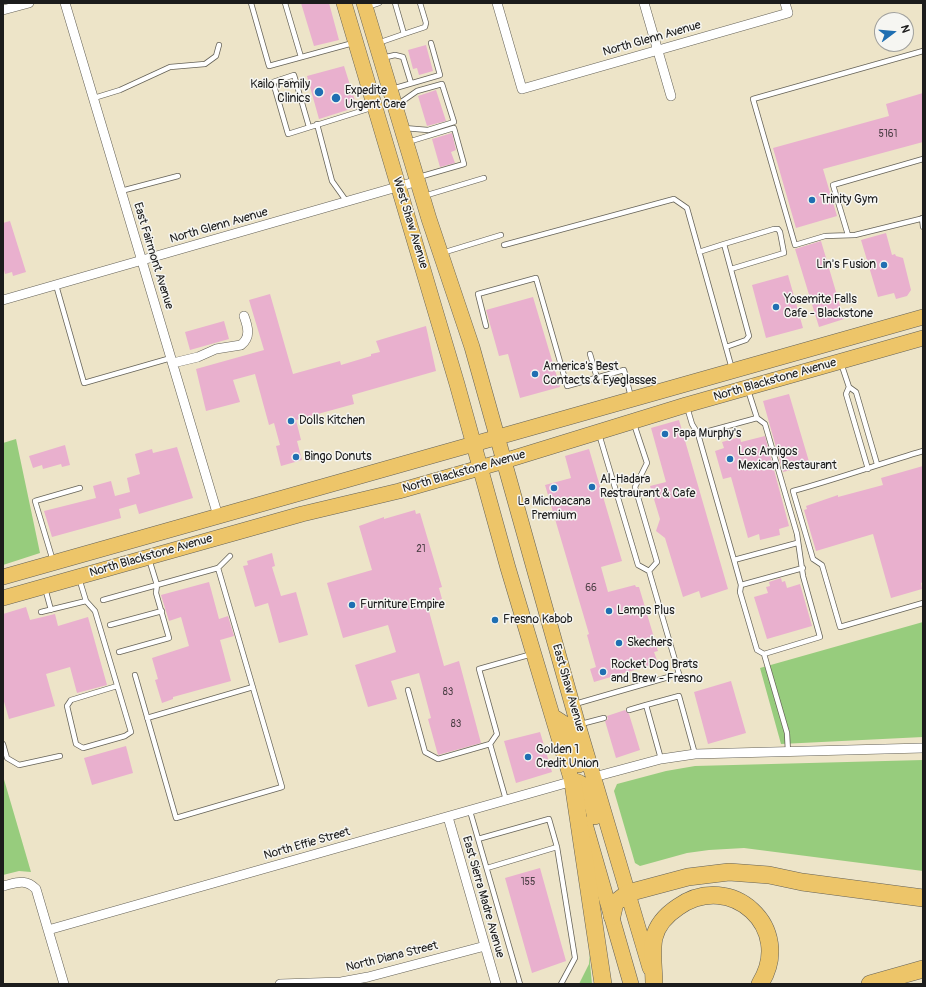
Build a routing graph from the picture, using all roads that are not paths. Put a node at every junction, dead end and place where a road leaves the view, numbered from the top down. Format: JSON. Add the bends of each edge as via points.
{"nodes":[{"id":1,"x":29,"y":3,"type":"edge"},
{"id":2,"x":64,"y":3,"type":"edge"},
{"id":3,"x":251,"y":3,"type":"edge"},
{"id":4,"x":285,"y":3,"type":"edge"},
{"id":5,"x":344,"y":3,"type":"edge"},
{"id":6,"x":395,"y":3,"type":"edge"},
{"id":7,"x":420,"y":3,"type":"edge"},
{"id":8,"x":498,"y":3,"type":"edge"},
{"id":9,"x":644,"y":3,"type":"edge"},
{"id":10,"x":785,"y":3,"type":"edge"},
{"id":11,"x":370,"y":4,"type":"edge"},
{"id":12,"x":3,"y":10,"type":"edge"},
{"id":13,"x":404,"y":34,"type":"junction"},
{"id":14,"x":356,"y":42,"type":"junction"},
{"id":15,"x":376,"y":43,"type":"junction"},
{"id":16,"x":431,"y":43,"type":"dead end"},
{"id":17,"x":219,"y":45,"type":"dead end"},
{"id":18,"x":658,"y":50,"type":"junction"},
{"id":19,"x":923,"y":51,"type":"edge"},
{"id":20,"x":301,"y":57,"type":"junction"},
{"id":21,"x":381,"y":58,"type":"junction"},
{"id":22,"x":411,"y":83,"type":"junction"},
{"id":23,"x":390,"y":89,"type":"junction"},
{"id":24,"x":671,"y":96,"type":"dead end"},
{"id":25,"x":94,"y":98,"type":"junction"},
{"id":26,"x":395,"y":106,"type":"junction"},
{"id":27,"x":375,"y":107,"type":"junction"},
{"id":28,"x":317,"y":124,"type":"junction"},
{"id":29,"x":308,"y":127,"type":"junction"},
{"id":30,"x":402,"y":128,"type":"junction"},
{"id":31,"x":406,"y":143,"type":"junction"},
{"id":32,"x":923,"y":160,"type":"edge"},
{"id":33,"x":178,"y":176,"type":"dead end"},
{"id":34,"x":484,"y":178,"type":"dead end"},
{"id":35,"x":417,"y":180,"type":"junction"},
{"id":36,"x":399,"y":187,"type":"junction"},
{"id":37,"x":122,"y":191,"type":"junction"},
{"id":38,"x":422,"y":196,"type":"junction"},
{"id":39,"x":347,"y":202,"type":"junction"},
{"id":40,"x":922,"y":218,"type":"edge"},
{"id":41,"x":923,"y":227,"type":"edge"},
{"id":42,"x":501,"y":235,"type":"dead end"},
{"id":43,"x":848,"y":236,"type":"junction"},
{"id":44,"x":724,"y":244,"type":"junction"},
{"id":45,"x":504,"y":245,"type":"dead end"},
{"id":46,"x":699,"y":252,"type":"junction"},
{"id":47,"x":440,"y":254,"type":"junction"},
{"id":48,"x":142,"y":260,"type":"junction"},
{"id":49,"x":731,"y":269,"type":"junction"},
{"id":50,"x":56,"y":285,"type":"junction"},
{"id":51,"x":3,"y":300,"type":"edge"},
{"id":52,"x":244,"y":316,"type":"dead end"},
{"id":53,"x":923,"y":317,"type":"edge"},
{"id":54,"x":486,"y":326,"type":"dead end"},
{"id":55,"x":923,"y":338,"type":"edge"},
{"id":56,"x":726,"y":347,"type":"junction"},
{"id":57,"x":590,"y":354,"type":"dead end"},
{"id":58,"x":172,"y":360,"type":"junction"},
{"id":59,"x":841,"y":361,"type":"junction"},
{"id":60,"x":733,"y":371,"type":"junction"},
{"id":61,"x":597,"y":378,"type":"junction"},
{"id":62,"x":849,"y":387,"type":"junction"},
{"id":63,"x":748,"y":388,"type":"junction"},
{"id":64,"x":631,"y":399,"type":"junction"},
{"id":65,"x":686,"y":405,"type":"junction"},
{"id":66,"x":756,"y":418,"type":"junction"},
{"id":67,"x":633,"y":421,"type":"junction"},
{"id":68,"x":599,"y":432,"type":"junction"},
{"id":69,"x":698,"y":434,"type":"junction"},
{"id":70,"x":497,"y":437,"type":"junction"},
{"id":71,"x":474,"y":444,"type":"junction"},
{"id":72,"x":923,"y":451,"type":"edge"},
{"id":73,"x":504,"y":461,"type":"junction"},
{"id":74,"x":878,"y":464,"type":"junction"},
{"id":75,"x":481,"y":467,"type":"junction"},
{"id":76,"x":868,"y":469,"type":"junction"},
{"id":77,"x":330,"y":484,"type":"junction"},
{"id":78,"x":80,"y":488,"type":"dead end"},
{"id":79,"x":218,"y":516,"type":"junction"},
{"id":80,"x":224,"y":536,"type":"junction"},
{"id":81,"x":797,"y":543,"type":"junction"},
{"id":82,"x":230,"y":556,"type":"dead end"},
{"id":83,"x":149,"y":557,"type":"junction"},
{"id":84,"x":734,"y":560,"type":"junction"},
{"id":85,"x":53,"y":562,"type":"junction"},
{"id":86,"x":218,"y":568,"type":"junction"},
{"id":87,"x":803,"y":568,"type":"junction"},
{"id":88,"x":649,"y":571,"type":"junction"},
{"id":89,"x":3,"y":576,"type":"edge"},
{"id":90,"x":78,"y":577,"type":"junction"},
{"id":91,"x":157,"y":585,"type":"junction"},
{"id":92,"x":741,"y":585,"type":"junction"},
{"id":93,"x":44,"y":586,"type":"junction"},
{"id":94,"x":3,"y":598,"type":"edge"},
{"id":95,"x":103,"y":600,"type":"dead end"},
{"id":96,"x":86,"y":601,"type":"junction"},
{"id":97,"x":923,"y":603,"type":"edge"},
{"id":98,"x":51,"y":610,"type":"junction"},
{"id":99,"x":162,"y":611,"type":"junction"},
{"id":100,"x":40,"y":612,"type":"dead end"},
{"id":101,"x":110,"y":625,"type":"dead end"},
{"id":102,"x":119,"y":652,"type":"dead end"},
{"id":103,"x":535,"y":653,"type":"junction"},
{"id":104,"x":764,"y":654,"type":"junction"},
{"id":105,"x":135,"y":674,"type":"dead end"},
{"id":106,"x":117,"y":686,"type":"junction"},
{"id":107,"x":253,"y":687,"type":"junction"},
{"id":108,"x":408,"y":690,"type":"dead end"},
{"id":109,"x":573,"y":705,"type":"junction"},
{"id":110,"x":646,"y":705,"type":"junction"},
{"id":111,"x":628,"y":710,"type":"dead end"},
{"id":112,"x":554,"y":717,"type":"junction"},
{"id":113,"x":147,"y":718,"type":"junction"},
{"id":114,"x":604,"y":718,"type":"dead end"},
{"id":115,"x":578,"y":725,"type":"junction"},
{"id":116,"x":3,"y":744,"type":"edge"},
{"id":117,"x":490,"y":744,"type":"junction"},
{"id":118,"x":923,"y":748,"type":"edge"},
{"id":119,"x":788,"y":752,"type":"junction"},
{"id":120,"x":695,"y":754,"type":"junction"},
{"id":121,"x":60,"y":756,"type":"dead end"},
{"id":122,"x":661,"y":759,"type":"junction"},
{"id":123,"x":594,"y":777,"type":"junction"},
{"id":124,"x":573,"y":782,"type":"junction"},
{"id":125,"x":506,"y":801,"type":"junction"},
{"id":126,"x":470,"y":811,"type":"junction"},
{"id":127,"x":448,"y":817,"type":"junction"},
{"id":128,"x":478,"y":839,"type":"junction"},
{"id":129,"x":557,"y":847,"type":"junction"},
{"id":130,"x":487,"y":868,"type":"junction"},
{"id":131,"x":3,"y":886,"type":"edge"},
{"id":132,"x":628,"y":894,"type":"junction"},
{"id":133,"x":923,"y":898,"type":"edge"},
{"id":134,"x":612,"y":916,"type":"junction"},
{"id":135,"x":48,"y":930,"type":"junction"},
{"id":136,"x":485,"y":946,"type":"junction"},
{"id":137,"x":923,"y":968,"type":"edge"},
{"id":138,"x":309,"y":983,"type":"edge"},
{"id":139,"x":64,"y":984,"type":"edge"},
{"id":140,"x":280,"y":984,"type":"edge"},
{"id":141,"x":496,"y":984,"type":"edge"},
{"id":142,"x":520,"y":984,"type":"edge"},
{"id":143,"x":561,"y":984,"type":"edge"},
{"id":144,"x":603,"y":984,"type":"edge"},
{"id":145,"x":631,"y":984,"type":"edge"},
{"id":146,"x":654,"y":984,"type":"edge"},
{"id":147,"x":760,"y":984,"type":"edge"},
{"id":148,"x":870,"y":984,"type":"edge"}],
"edges":[{"from":1,"to":12,"type":"street"},
{"from":2,"to":25,"type":"street","name":"East Fairmont Avenue"},
{"from":3,"to":20,"type":"lane","via":[[269,66]]},
{"from":4,"to":20,"type":"lane"},
{"from":5,"to":14,"type":"main road","name":"West Shaw Avenue"},
{"from":6,"to":13,"type":"lane"},
{"from":7,"to":13,"type":"lane","via":[[425,27]]},
{"from":8,"to":18,"type":"street","name":"North Glenn Avenue","via":[[522,89]]},
{"from":9,"to":18,"type":"street"},
{"from":10,"to":18,"type":"street","name":"North Glenn Avenue","via":[[788,12]]},
{"from":11,"to":15,"type":"main road","name":"West Shaw Avenue"},
{"from":13,"to":15,"type":"lane"},
{"from":14,"to":20,"type":"lane"},
{"from":14,"to":27,"type":"main road","name":"West Shaw Avenue"},
{"from":15,"to":21,"type":"main road","name":"West Shaw Avenue"},
{"from":16,"to":22,"type":"lane","via":[[440,75]]},
{"from":17,"to":25,"type":"lane","via":[[216,56],[205,64],[170,67],[120,90]]},
{"from":18,"to":24,"type":"street"},
{"from":19,"to":43,"type":"lane","via":[[753,99],[795,245],[825,236]]},
{"from":21,"to":22,"type":"lane","via":[[395,55],[403,57]]},
{"from":21,"to":23,"type":"main road","name":"West Shaw Avenue"},
{"from":22,"to":23,"type":"lane"},
{"from":23,"to":26,"type":"main road","name":"West Shaw Avenue"},
{"from":25,"to":37,"type":"street","name":"East Fairmont Avenue"},
{"from":26,"to":30,"type":"main road","name":"West Shaw Avenue"},
{"from":26,"to":30,"type":"lane","via":[[416,91],[442,84],[454,122],[428,130]]},
{"from":27,"to":28,"type":"lane"},
{"from":27,"to":36,"type":"main road","name":"West Shaw Avenue"},
{"from":28,"to":29,"type":"lane"},
{"from":28,"to":39,"type":"lane","via":[[332,181]]},
{"from":29,"to":29,"type":"lane","via":[[294,75],[273,82],[288,134]]},
{"from":30,"to":31,"type":"main road","name":"West Shaw Avenue"},
{"from":31,"to":35,"type":"main road","name":"West Shaw Avenue"},
{"from":31,"to":35,"type":"lane","via":[[454,128],[464,164]]},
{"from":32,"to":43,"type":"lane","via":[[833,185]]},
{"from":33,"to":37,"type":"lane"},
{"from":34,"to":38,"type":"lane"},
{"from":35,"to":36,"type":"street","name":"North Glenn Avenue"},
{"from":35,"to":38,"type":"main road","name":"West Shaw Avenue"},
{"from":36,"to":39,"type":"street","name":"North Glenn Avenue"},
{"from":36,"to":71,"type":"main road","name":"West Shaw Avenue"},
{"from":37,"to":48,"type":"street","name":"East Fairmont Avenue"},
{"from":38,"to":47,"type":"main road","name":"West Shaw Avenue"},
{"from":39,"to":48,"type":"street","name":"North Glenn Avenue"},
{"from":40,"to":41,"type":"lane"},
{"from":40,"to":43,"type":"lane"},
{"from":42,"to":47,"type":"lane"},
{"from":44,"to":46,"type":"lane"},
{"from":44,"to":49,"type":"lane"},
{"from":44,"to":49,"type":"lane","via":[[774,229],[780,232],[784,253]]},
{"from":45,"to":46,"type":"lane","via":[[674,199],[687,208]]},
{"from":46,"to":56,"type":"lane"},
{"from":47,"to":70,"type":"main road","name":"West Shaw Avenue","via":[[466,330]]},
{"from":48,"to":50,"type":"street","name":"North Glenn Avenue"},
{"from":48,"to":58,"type":"street","name":"East Fairmont Avenue"},
{"from":49,"to":56,"type":"lane","via":[[749,336],[746,340]]},
{"from":50,"to":51,"type":"street","name":"North Glenn Avenue"},
{"from":50,"to":58,"type":"lane","via":[[84,383]]},
{"from":52,"to":58,"type":"street","via":[[248,328],[247,337],[241,345],[216,349],[192,358]]},
{"from":53,"to":60,"type":"main road","name":"North Blackstone Avenue"},
{"from":54,"to":61,"type":"lane","via":[[478,294],[536,278],[567,386]]},
{"from":55,"to":59,"type":"main road","name":"North Blackstone Avenue"},
{"from":56,"to":60,"type":"lane"},
{"from":57,"to":61,"type":"lane"},
{"from":58,"to":79,"type":"street","name":"East Fairmont Avenue"},
{"from":59,"to":62,"type":"lane"},
{"from":59,"to":63,"type":"main road","name":"North Blackstone Avenue"},
{"from":60,"to":64,"type":"main road","name":"North Blackstone Avenue"},
{"from":61,"to":64,"type":"lane","via":[[624,370]]},
{"from":62,"to":74,"type":"lane","via":[[856,392]]},
{"from":62,"to":76,"type":"lane","via":[[846,394]]},
{"from":63,"to":65,"type":"main road","name":"North Blackstone Avenue"},
{"from":63,"to":66,"type":"lane"},
{"from":64,"to":70,"type":"main road","name":"North Blackstone Avenue"},
{"from":65,"to":67,"type":"main road","name":"North Blackstone Avenue"},
{"from":65,"to":69,"type":"lane"},
{"from":66,"to":69,"type":"lane"},
{"from":66,"to":81,"type":"lane","via":[[765,424],[797,534]]},
{"from":67,"to":68,"type":"main road","name":"North Blackstone Avenue"},
{"from":67,"to":88,"type":"lane","via":[[647,463],[635,487],[657,562]]},
{"from":68,"to":73,"type":"main road","name":"North Blackstone Avenue"},
{"from":68,"to":88,"type":"lane","via":[[638,565]]},
{"from":69,"to":84,"type":"lane"},
{"from":70,"to":71,"type":"main road","name":"North Blackstone Avenue"},
{"from":70,"to":73,"type":"main road","name":"East Shaw Avenue"},
{"from":71,"to":75,"type":"main road","name":"East Shaw Avenue"},
{"from":71,"to":77,"type":"main road","name":"North Blackstone Avenue"},
{"from":72,"to":74,"type":"lane"},
{"from":73,"to":75,"type":"main road","name":"North Blackstone Avenue"},
{"from":73,"to":109,"type":"main road","name":"East Shaw Avenue"},
{"from":74,"to":76,"type":"lane"},
{"from":75,"to":80,"type":"main road","name":"North Blackstone Avenue"},
{"from":75,"to":103,"type":"main road","name":"East Shaw Avenue","via":[[508,568]]},
{"from":76,"to":97,"type":"lane","via":[[793,491],[813,559],[822,565],[840,627]]},
{"from":77,"to":79,"type":"main road","name":"North Blackstone Avenue"},
{"from":77,"to":80,"type":"main road","via":[[315,498],[230,522],[226,526]]},
{"from":78,"to":85,"type":"lane","via":[[35,501]]},
{"from":79,"to":83,"type":"main road","via":[[210,529],[157,545]]},
{"from":79,"to":85,"type":"main road","name":"North Blackstone Avenue"},
{"from":80,"to":83,"type":"main road","name":"North Blackstone Avenue"},
{"from":81,"to":84,"type":"lane"},
{"from":81,"to":87,"type":"lane"},
{"from":82,"to":86,"type":"lane"},
{"from":83,"to":90,"type":"main road","name":"North Blackstone Avenue"},
{"from":83,"to":91,"type":"lane"},
{"from":84,"to":92,"type":"lane"},
{"from":85,"to":89,"type":"main road","name":"North Blackstone Avenue"},
{"from":86,"to":91,"type":"lane"},
{"from":86,"to":107,"type":"lane"},
{"from":87,"to":92,"type":"lane"},
{"from":87,"to":104,"type":"lane","via":[[820,637]]},
{"from":88,"to":109,"type":"lane","via":[[679,674]]},
{"from":90,"to":93,"type":"main road","name":"North Blackstone Avenue"},
{"from":90,"to":96,"type":"lane"},
{"from":91,"to":95,"type":"lane"},
{"from":91,"to":99,"type":"lane","via":[[156,592]]},
{"from":92,"to":104,"type":"lane","via":[[740,592],[757,650]]},
{"from":93,"to":94,"type":"main road","name":"North Blackstone Avenue"},
{"from":93,"to":98,"type":"lane"},
{"from":96,"to":98,"type":"lane"},
{"from":96,"to":106,"type":"lane","via":[[95,611]]},
{"from":98,"to":100,"type":"lane"},
{"from":99,"to":101,"type":"lane"},
{"from":99,"to":102,"type":"lane","via":[[169,638]]},
{"from":103,"to":112,"type":"main road","name":"East Shaw Avenue"},
{"from":103,"to":117,"type":"lane","via":[[479,669],[497,734]]},
{"from":104,"to":119,"type":"lane","via":[[787,733]]},
{"from":105,"to":113,"type":"lane"},
{"from":106,"to":106,"type":"lane","via":[[130,732],[125,736],[83,748],[76,744],[67,706],[71,700]]},
{"from":107,"to":113,"type":"lane"},
{"from":107,"to":113,"type":"lane","via":[[282,786],[176,818]]},
{"from":108,"to":117,"type":"lane","via":[[425,752],[438,759]]},
{"from":109,"to":115,"type":"main road","name":"East Shaw Avenue"},
{"from":110,"to":111,"type":"lane"},
{"from":110,"to":120,"type":"lane","via":[[679,696]]},
{"from":110,"to":122,"type":"lane"},
{"from":112,"to":123,"type":"main road","via":[[568,726],[583,775]]},
{"from":112,"to":124,"type":"main road","name":"East Shaw Avenue"},
{"from":114,"to":115,"type":"lane"},
{"from":115,"to":123,"type":"main road","name":"East Shaw Avenue"},
{"from":116,"to":121,"type":"lane","via":[[7,758],[19,765]]},
{"from":117,"to":125,"type":"lane"},
{"from":118,"to":119,"type":"street"},
{"from":119,"to":120,"type":"street"},
{"from":120,"to":122,"type":"street"},
{"from":122,"to":123,"type":"street"},
{"from":123,"to":132,"type":"main road","name":"East Shaw Avenue"},
{"from":124,"to":125,"type":"street","name":"North Effie Street"},
{"from":124,"to":132,"type":"main road","via":[[578,782],[586,790],[595,819]]},
{"from":124,"to":134,"type":"main road","name":"East Shaw Avenue"},
{"from":124,"to":144,"type":"highway"},
{"from":125,"to":126,"type":"street","name":"North Effie Street"},
{"from":126,"to":127,"type":"street","name":"North Effie Street"},
{"from":126,"to":128,"type":"lane"},
{"from":127,"to":135,"type":"street","name":"North Effie Street"},
{"from":127,"to":136,"type":"street","name":"East Sierra Madre Avenue"},
{"from":128,"to":129,"type":"lane","via":[[549,819]]},
{"from":128,"to":130,"type":"lane"},
{"from":129,"to":130,"type":"lane"},
{"from":129,"to":143,"type":"lane","via":[[575,958]]},
{"from":130,"to":142,"type":"lane"},
{"from":131,"to":135,"type":"street","via":[[21,881],[30,883],[36,889]]},
{"from":132,"to":133,"type":"highway","via":[[688,877],[739,872]]},
{"from":132,"to":134,"type":"highway","via":[[615,903]]},
{"from":132,"to":146,"type":"main road","name":"East Shaw Avenue"},
{"from":134,"to":145,"type":"main road","name":"East Shaw Avenue"},
{"from":135,"to":139,"type":"street"},
{"from":136,"to":138,"type":"street","name":"North Diana Street","via":[[375,976],[341,982]]},
{"from":136,"to":141,"type":"street","name":"East Sierra Madre Avenue"},
{"from":137,"to":148,"type":"highway"},
{"from":138,"to":140,"type":"street","name":"North Diana Street"},
{"from":146,"to":147,"type":"highway","via":[[654,938],[662,921],[683,904],[711,895],[740,901],[761,921],[768,936],[770,959]]}]}
